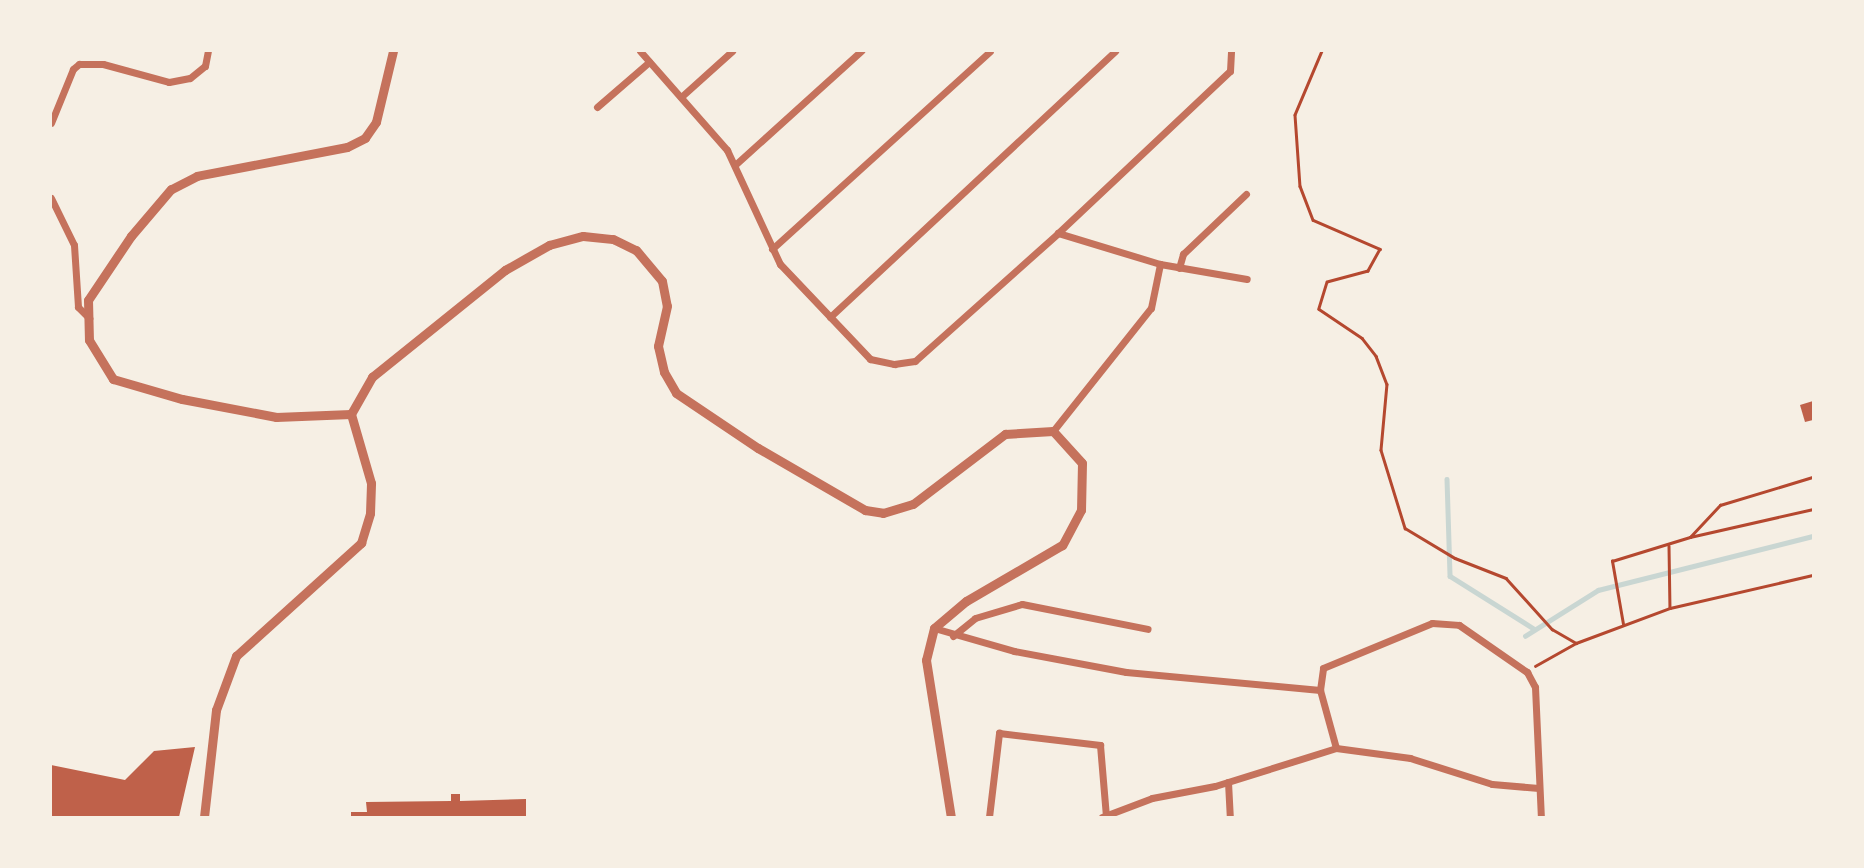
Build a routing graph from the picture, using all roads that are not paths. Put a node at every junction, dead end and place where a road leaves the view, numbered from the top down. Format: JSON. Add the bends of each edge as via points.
{"nodes":[{"id":1,"x":208,"y":51,"type":"edge"},
{"id":2,"x":393,"y":51,"type":"edge"},
{"id":3,"x":640,"y":51,"type":"edge"},
{"id":4,"x":732,"y":51,"type":"edge"},
{"id":5,"x":861,"y":51,"type":"edge"},
{"id":6,"x":990,"y":51,"type":"edge"},
{"id":7,"x":1115,"y":51,"type":"edge"},
{"id":8,"x":1231,"y":51,"type":"edge"},
{"id":9,"x":649,"y":62,"type":"junction"},
{"id":10,"x":681,"y":97,"type":"junction"},
{"id":11,"x":597,"y":107,"type":"dead end"},
{"id":12,"x":51,"y":123,"type":"edge"},
{"id":13,"x":736,"y":164,"type":"junction"},
{"id":14,"x":1246,"y":194,"type":"dead end"},
{"id":15,"x":51,"y":198,"type":"edge"},
{"id":16,"x":1058,"y":233,"type":"junction"},
{"id":17,"x":772,"y":249,"type":"junction"},
{"id":18,"x":1160,"y":264,"type":"junction"},
{"id":19,"x":1179,"y":268,"type":"junction"},
{"id":20,"x":1247,"y":279,"type":"dead end"},
{"id":21,"x":830,"y":317,"type":"junction"},
{"id":22,"x":89,"y":318,"type":"junction"},
{"id":23,"x":351,"y":414,"type":"junction"},
{"id":24,"x":1054,"y":431,"type":"junction"},
{"id":25,"x":934,"y":628,"type":"junction"},
{"id":26,"x":1148,"y":629,"type":"dead end"},
{"id":27,"x":953,"y":636,"type":"junction"},
{"id":28,"x":1320,"y":690,"type":"junction"},
{"id":29,"x":1336,"y":748,"type":"junction"},
{"id":30,"x":1228,"y":782,"type":"junction"},
{"id":31,"x":1539,"y":788,"type":"junction"},
{"id":32,"x":1104,"y":816,"type":"edge"},
{"id":33,"x":204,"y":817,"type":"edge"},
{"id":34,"x":951,"y":817,"type":"edge"},
{"id":35,"x":989,"y":817,"type":"edge"},
{"id":36,"x":1230,"y":817,"type":"edge"},
{"id":37,"x":1541,"y":817,"type":"edge"}],
"edges":[{"from":1,"to":12,"type":"street","via":[[205,66],[190,78],[169,82],[103,64],[79,64]]},
{"from":2,"to":22,"type":"street","via":[[376,122],[365,138],[347,147],[197,176],[171,189],[99,282],[88,300]]},
{"from":3,"to":9,"type":"street"},
{"from":4,"to":10,"type":"street"},
{"from":5,"to":13,"type":"street"},
{"from":6,"to":17,"type":"street"},
{"from":7,"to":21,"type":"street"},
{"from":8,"to":16,"type":"street","via":[[1230,71]]},
{"from":9,"to":10,"type":"street"},
{"from":9,"to":11,"type":"street"},
{"from":10,"to":13,"type":"street"},
{"from":13,"to":17,"type":"street"},
{"from":14,"to":19,"type":"street","via":[[1183,254]]},
{"from":15,"to":22,"type":"street","via":[[74,245],[78,307]]},
{"from":16,"to":18,"type":"street"},
{"from":16,"to":21,"type":"street","via":[[915,361],[894,364],[870,359]]},
{"from":17,"to":21,"type":"street","via":[[780,264]]},
{"from":18,"to":19,"type":"street"},
{"from":18,"to":24,"type":"street","via":[[1151,307]]},
{"from":19,"to":20,"type":"street"},
{"from":22,"to":23,"type":"street","via":[[89,340],[113,379],[182,400],[276,416]]},
{"from":23,"to":24,"type":"street","via":[[372,377],[505,270],[550,245],[583,236],[613,239],[636,250],[662,281],[667,306],[658,346],[664,372],[676,393],[865,510],[883,513],[913,504],[1005,435]]},
{"from":23,"to":33,"type":"street","via":[[371,483],[362,543],[236,656],[216,710]]},
{"from":24,"to":25,"type":"street","via":[[1082,463],[1081,510],[1062,545],[966,601]]},
{"from":25,"to":27,"type":"street"},
{"from":25,"to":34,"type":"street","via":[[926,660]]},
{"from":26,"to":27,"type":"street","via":[[1022,604],[975,618]]},
{"from":27,"to":28,"type":"street","via":[[1126,672]]},
{"from":28,"to":29,"type":"street"},
{"from":28,"to":31,"type":"street","via":[[1323,668],[1333,661],[1432,623],[1459,625],[1527,672],[1535,687]]},
{"from":29,"to":30,"type":"street"},
{"from":29,"to":31,"type":"street","via":[[1410,758],[1492,784]]},
{"from":30,"to":32,"type":"street","via":[[1153,798]]},
{"from":30,"to":36,"type":"street"},
{"from":31,"to":37,"type":"street"},
{"from":32,"to":35,"type":"street","via":[[1100,745],[999,733]]}]}
